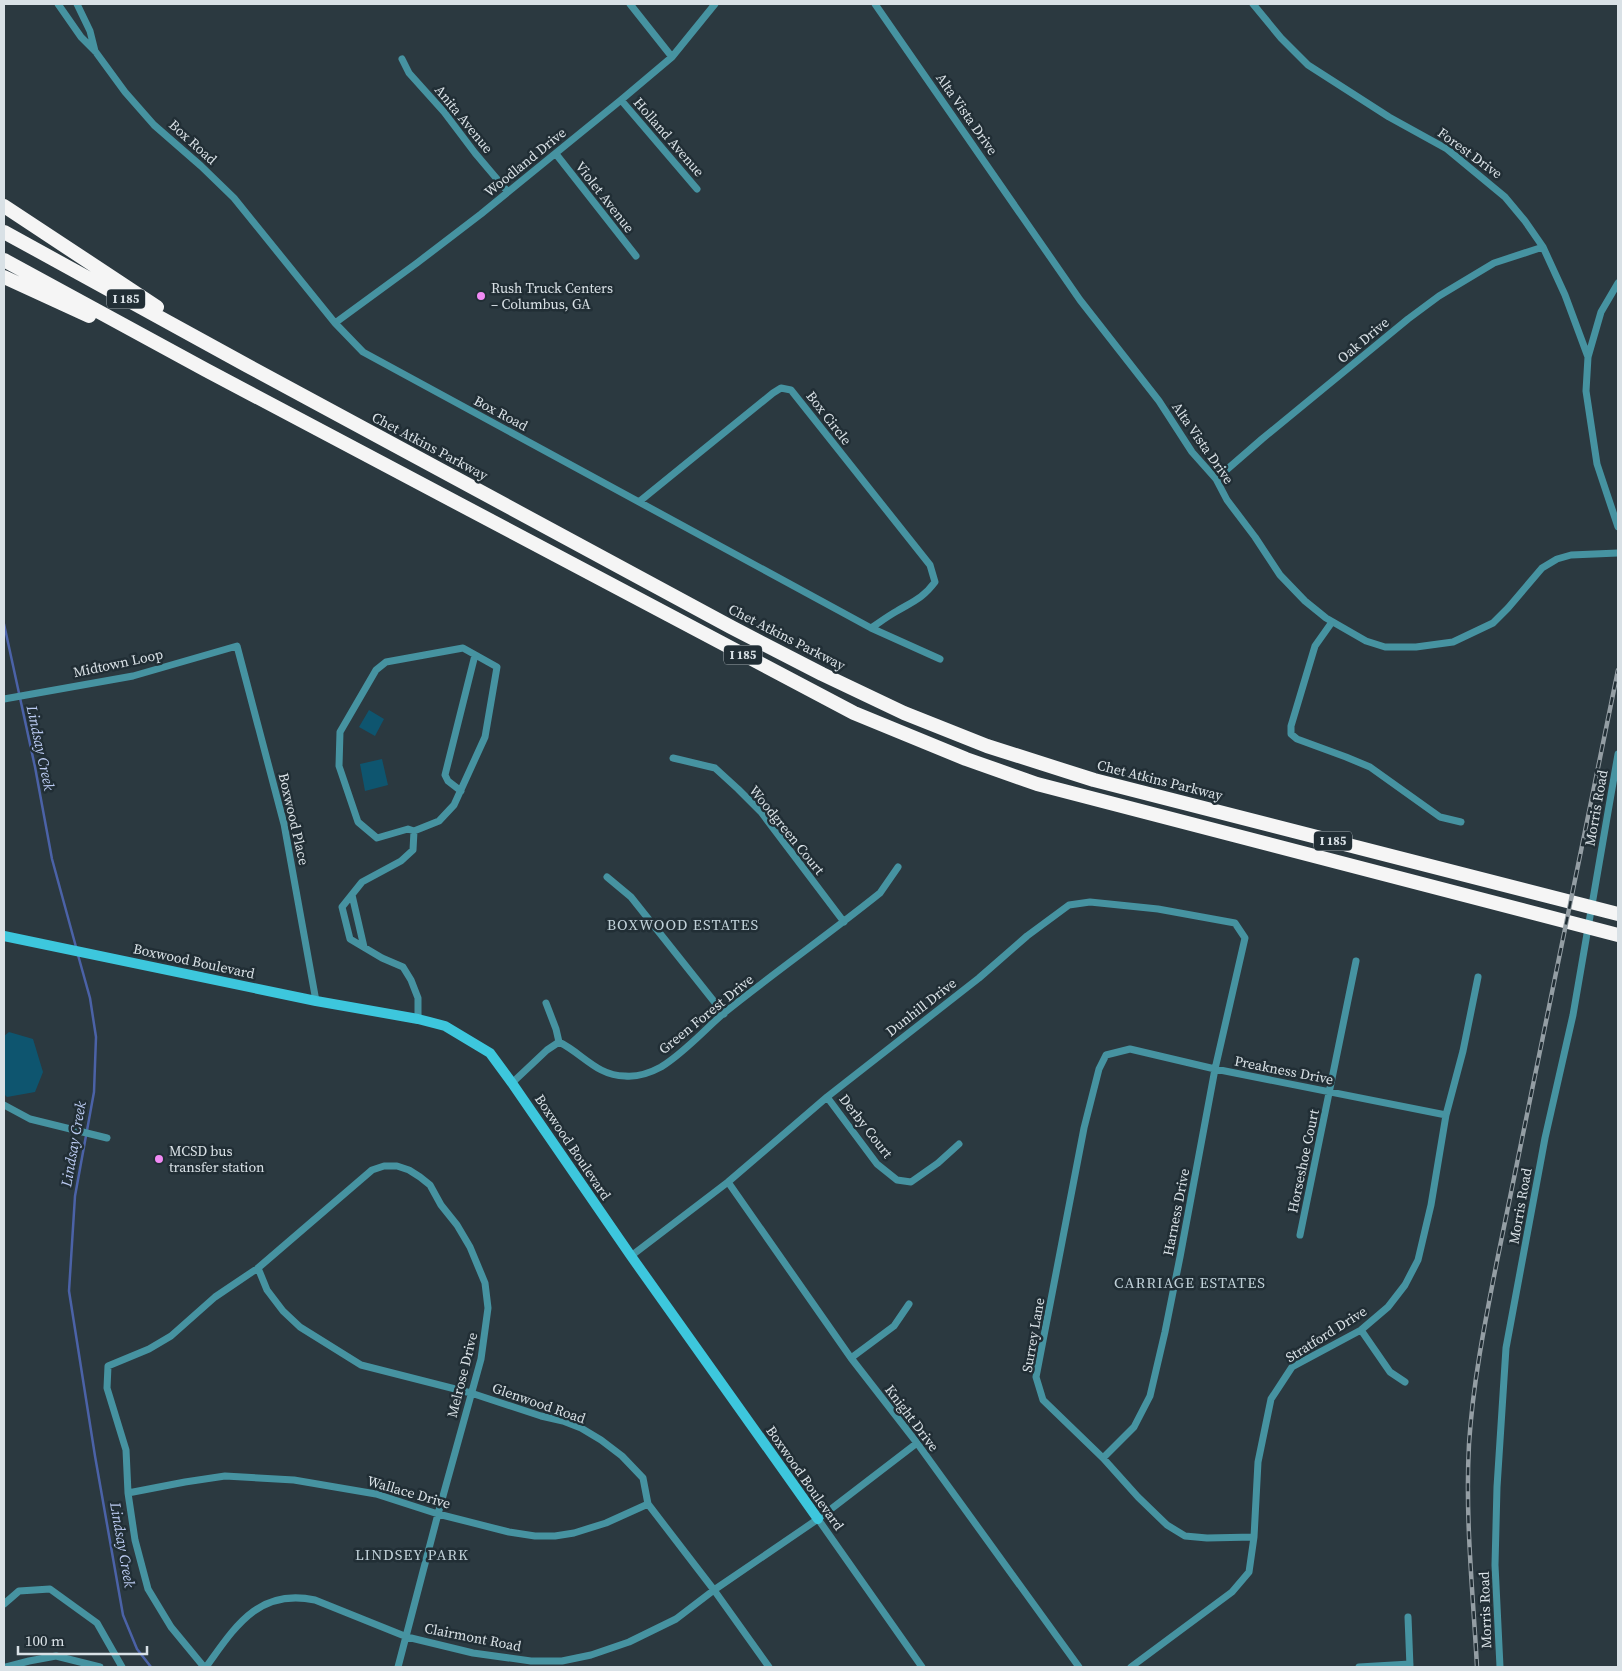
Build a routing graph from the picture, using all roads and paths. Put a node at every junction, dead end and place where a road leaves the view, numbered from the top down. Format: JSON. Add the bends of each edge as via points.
{"nodes":[{"id":1,"x":58,"y":4,"type":"edge"},
{"id":2,"x":77,"y":4,"type":"edge"},
{"id":3,"x":630,"y":4,"type":"edge"},
{"id":4,"x":715,"y":4,"type":"edge"},
{"id":5,"x":876,"y":4,"type":"edge"},
{"id":6,"x":1252,"y":4,"type":"edge"},
{"id":7,"x":95,"y":51,"type":"junction"},
{"id":8,"x":672,"y":57,"type":"junction"},
{"id":9,"x":402,"y":60,"type":"dead end"},
{"id":10,"x":621,"y":100,"type":"junction"},
{"id":11,"x":556,"y":154,"type":"junction"},
{"id":12,"x":697,"y":189,"type":"dead end"},
{"id":13,"x":508,"y":192,"type":"junction"},
{"id":14,"x":4,"y":206,"type":"edge"},
{"id":15,"x":4,"y":232,"type":"edge"},
{"id":16,"x":1544,"y":247,"type":"junction"},
{"id":17,"x":636,"y":256,"type":"dead end"},
{"id":18,"x":4,"y":260,"type":"edge"},
{"id":19,"x":4,"y":277,"type":"edge"},
{"id":20,"x":1618,"y":283,"type":"edge"},
{"id":21,"x":335,"y":323,"type":"junction"},
{"id":22,"x":1588,"y":357,"type":"junction"},
{"id":23,"x":248,"y":366,"type":"junction"},
{"id":24,"x":206,"y":370,"type":"junction"},
{"id":25,"x":1216,"y":479,"type":"junction"},
{"id":26,"x":640,"y":501,"type":"junction"},
{"id":27,"x":1618,"y":527,"type":"edge"},
{"id":28,"x":1618,"y":553,"type":"edge"},
{"id":29,"x":1332,"y":622,"type":"junction"},
{"id":30,"x":871,"y":628,"type":"junction"},
{"id":31,"x":237,"y":646,"type":"joint"},
{"id":32,"x":475,"y":655,"type":"junction"},
{"id":33,"x":940,"y":659,"type":"dead end"},
{"id":34,"x":6,"y":698,"type":"edge"},
{"id":35,"x":1618,"y":754,"type":"edge"},
{"id":36,"x":673,"y":758,"type":"dead end"},
{"id":37,"x":461,"y":791,"type":"junction"},
{"id":38,"x":1461,"y":822,"type":"dead end"},
{"id":39,"x":414,"y":831,"type":"junction"},
{"id":40,"x":898,"y":867,"type":"dead end"},
{"id":41,"x":606,"y":877,"type":"dead end"},
{"id":42,"x":352,"y":895,"type":"junction"},
{"id":43,"x":1618,"y":914,"type":"edge"},
{"id":44,"x":356,"y":918,"type":"junction"},
{"id":45,"x":346,"y":921,"type":"junction"},
{"id":46,"x":844,"y":922,"type":"junction"},
{"id":47,"x":1618,"y":935,"type":"edge"},
{"id":48,"x":4,"y":936,"type":"edge"},
{"id":49,"x":364,"y":947,"type":"junction"},
{"id":50,"x":1241,"y":955,"type":"joint"},
{"id":51,"x":1356,"y":961,"type":"dead end"},
{"id":52,"x":1478,"y":977,"type":"dead end"},
{"id":53,"x":316,"y":1001,"type":"junction"},
{"id":54,"x":546,"y":1003,"type":"dead end"},
{"id":55,"x":724,"y":1014,"type":"junction"},
{"id":56,"x":418,"y":1019,"type":"junction"},
{"id":57,"x":559,"y":1042,"type":"junction"},
{"id":58,"x":1118,"y":1052,"type":"joint"},
{"id":59,"x":1215,"y":1068,"type":"junction"},
{"id":60,"x":512,"y":1083,"type":"junction"},
{"id":61,"x":1330,"y":1092,"type":"junction"},
{"id":62,"x":827,"y":1097,"type":"junction"},
{"id":63,"x":4,"y":1105,"type":"edge"},
{"id":64,"x":1446,"y":1115,"type":"junction"},
{"id":65,"x":107,"y":1138,"type":"dead end"},
{"id":66,"x":959,"y":1144,"type":"dead end"},
{"id":67,"x":728,"y":1182,"type":"junction"},
{"id":68,"x":1300,"y":1235,"type":"dead end"},
{"id":69,"x":631,"y":1256,"type":"junction"},
{"id":70,"x":258,"y":1268,"type":"junction"},
{"id":71,"x":909,"y":1304,"type":"dead end"},
{"id":72,"x":1361,"y":1330,"type":"junction"},
{"id":73,"x":851,"y":1358,"type":"junction"},
{"id":74,"x":1405,"y":1382,"type":"dead end"},
{"id":75,"x":471,"y":1393,"type":"junction"},
{"id":76,"x":916,"y":1443,"type":"junction"},
{"id":77,"x":1103,"y":1458,"type":"junction"},
{"id":78,"x":128,"y":1493,"type":"junction"},
{"id":79,"x":648,"y":1504,"type":"junction"},
{"id":80,"x":438,"y":1514,"type":"junction"},
{"id":81,"x":818,"y":1519,"type":"junction"},
{"id":82,"x":1254,"y":1537,"type":"junction"},
{"id":83,"x":714,"y":1590,"type":"junction"},
{"id":84,"x":4,"y":1604,"type":"edge"},
{"id":85,"x":1408,"y":1617,"type":"dead end"},
{"id":86,"x":407,"y":1637,"type":"junction"},
{"id":87,"x":1410,"y":1666,"type":"edge"},
{"id":88,"x":6,"y":1667,"type":"edge"},
{"id":89,"x":100,"y":1667,"type":"edge"},
{"id":90,"x":122,"y":1667,"type":"edge"},
{"id":91,"x":205,"y":1667,"type":"edge"},
{"id":92,"x":398,"y":1667,"type":"edge"},
{"id":93,"x":769,"y":1667,"type":"edge"},
{"id":94,"x":922,"y":1667,"type":"edge"},
{"id":95,"x":1079,"y":1667,"type":"edge"},
{"id":96,"x":1131,"y":1667,"type":"edge"},
{"id":97,"x":1359,"y":1667,"type":"edge"},
{"id":98,"x":1500,"y":1667,"type":"edge"}],
"edges":[{"from":1,"to":7,"type":"street","name":"Box Road"},
{"from":2,"to":7,"type":"street","name":"Box Road"},
{"from":3,"to":8,"type":"street"},
{"from":4,"to":8,"type":"street","name":"Woodland Drive"},
{"from":5,"to":25,"type":"street","name":"Alta Vista Drive","via":[[1080,300],[1159,401],[1192,452]]},
{"from":6,"to":16,"type":"street","name":"Forest Drive","via":[[1308,65],[1389,117],[1447,149],[1498,190]]},
{"from":7,"to":21,"type":"street","name":"Box Road","via":[[154,125],[234,198]]},
{"from":8,"to":10,"type":"street","name":"Woodland Drive"},
{"from":9,"to":13,"type":"street","name":"Anita Avenue","via":[[409,73]]},
{"from":10,"to":11,"type":"street","name":"Woodland Drive"},
{"from":10,"to":12,"type":"street","name":"Holland Avenue"},
{"from":11,"to":13,"type":"street","name":"Woodland Drive"},
{"from":11,"to":17,"type":"street","name":"Violet Avenue"},
{"from":13,"to":21,"type":"street","name":"Woodland Drive","via":[[425,258]]},
{"from":14,"to":23,"type":"highway"},
{"from":15,"to":23,"type":"highway","name":"Chet Atkins Parkway","number":"I 185"},
{"from":16,"to":22,"type":"street","name":"Forest Drive"},
{"from":16,"to":25,"type":"street","name":"Oak Drive","via":[[1494,263],[1439,296]]},
{"from":18,"to":24,"type":"highway","number":"I 185"},
{"from":19,"to":24,"type":"highway"},
{"from":20,"to":22,"type":"street","via":[[1601,312]]},
{"from":21,"to":26,"type":"street","name":"Box Road","via":[[374,360]]},
{"from":22,"to":27,"type":"street","via":[[1586,391],[1597,464]]},
{"from":23,"to":43,"type":"highway","name":"Chet Atkins Parkway","number":"I 185","via":[[739,631],[912,716],[987,746],[1094,780]]},
{"from":24,"to":47,"type":"highway","number":"I 185","via":[[846,709],[966,759],[1037,784]]},
{"from":25,"to":29,"type":"street","name":"Alta Vista Drive","via":[[1280,575],[1305,601]]},
{"from":26,"to":30,"type":"street","name":"Box Road"},
{"from":26,"to":30,"type":"street","name":"Box Circle","via":[[772,393],[781,388],[791,390],[930,566],[935,582],[926,593]]},
{"from":28,"to":29,"type":"street","name":"Alta Vista Drive","via":[[1572,555],[1557,559],[1542,568],[1493,623],[1453,642],[1416,648],[1385,647],[1366,641]]},
{"from":29,"to":38,"type":"street","via":[[1315,646],[1291,734],[1370,767],[1440,817]]},
{"from":30,"to":33,"type":"street","name":"Box Road"},
{"from":31,"to":34,"type":"street","name":"Midtown Loop","via":[[133,676]]},
{"from":31,"to":53,"type":"street","name":"Boxwood Place","via":[[284,824]]},
{"from":32,"to":37,"type":"street","via":[[445,775]]},
{"from":32,"to":37,"type":"street","via":[[497,667],[485,737]]},
{"from":32,"to":39,"type":"street","via":[[463,648],[386,662],[376,670],[340,732],[339,766],[358,822],[377,838],[408,829]]},
{"from":35,"to":98,"type":"street","name":"Morris Road","via":[[1573,1015],[1545,1138],[1506,1348],[1495,1564]]},
{"from":36,"to":46,"type":"street","name":"Woodgreen Court","via":[[716,768],[738,789],[761,812]]},
{"from":37,"to":39,"type":"street","via":[[454,806],[439,821]]},
{"from":39,"to":42,"type":"street","via":[[413,850],[401,861],[362,882]]},
{"from":40,"to":46,"type":"street","name":"Green Forest Drive","via":[[880,893]]},
{"from":41,"to":55,"type":"street","via":[[631,897]]},
{"from":42,"to":44,"type":"street"},
{"from":42,"to":45,"type":"street","via":[[342,908]]},
{"from":44,"to":45,"type":"street"},
{"from":44,"to":49,"type":"street"},
{"from":45,"to":49,"type":"street","via":[[350,939]]},
{"from":46,"to":55,"type":"street","name":"Green Forest Drive"},
{"from":48,"to":53,"type":"street","name":"Boxwood Boulevard"},
{"from":49,"to":56,"type":"street","via":[[403,967],[418,998]]},
{"from":50,"to":59,"type":"street","name":"Harness Drive"},
{"from":50,"to":62,"type":"street","name":"Dunhill Drive","via":[[1245,938],[1234,923],[1158,909],[1090,902],[1069,905]]},
{"from":51,"to":61,"type":"street","name":"Horseshoe Court"},
{"from":52,"to":64,"type":"street","name":"Stratford Drive"},
{"from":53,"to":56,"type":"street","name":"Boxwood Boulevard"},
{"from":54,"to":57,"type":"street"},
{"from":55,"to":57,"type":"street","name":"Green Forest Drive","via":[[682,1052],[638,1076],[612,1075],[600,1070]]},
{"from":56,"to":60,"type":"street","name":"Boxwood Boulevard","via":[[445,1026],[490,1053]]},
{"from":57,"to":60,"type":"street"},
{"from":58,"to":59,"type":"street","name":"Preakness Drive","via":[[1130,1049]]},
{"from":58,"to":77,"type":"street","name":"Surrey Lane","via":[[1106,1055],[1098,1069],[1036,1377],[1043,1400]]},
{"from":59,"to":61,"type":"street","name":"Preakness Drive"},
{"from":59,"to":77,"type":"street","name":"Harness Drive","via":[[1150,1396],[1134,1427]]},
{"from":60,"to":69,"type":"street","name":"Boxwood Boulevard"},
{"from":61,"to":64,"type":"street","name":"Preakness Drive"},
{"from":61,"to":68,"type":"street","name":"Horseshoe Court"},
{"from":62,"to":66,"type":"street","name":"Derby Court","via":[[877,1164],[897,1180],[911,1182]]},
{"from":62,"to":67,"type":"street","name":"Dunhill Drive"},
{"from":63,"to":65,"type":"street","via":[[30,1119]]},
{"from":64,"to":72,"type":"street","name":"Stratford Drive","via":[[1418,1260],[1388,1307]]},
{"from":67,"to":69,"type":"street","name":"Dunhill Drive"},
{"from":67,"to":73,"type":"street","name":"Knight Drive"},
{"from":69,"to":81,"type":"street","name":"Boxwood Boulevard"},
{"from":70,"to":75,"type":"street","name":"Glenwood Road","via":[[267,1290],[300,1327],[361,1365]]},
{"from":70,"to":75,"type":"street","name":"Melrose Drive","via":[[372,1170],[397,1166],[420,1176],[430,1185],[457,1225],[470,1247],[484,1283],[488,1308],[486,1329]]},
{"from":70,"to":78,"type":"street","name":"Melrose Drive","via":[[215,1298],[170,1336],[149,1349],[108,1366],[107,1388],[126,1450]]},
{"from":71,"to":73,"type":"street","via":[[894,1326]]},
{"from":72,"to":74,"type":"street","via":[[1390,1372]]},
{"from":72,"to":82,"type":"street","name":"Stratford Drive","via":[[1292,1367],[1271,1399],[1258,1462]]},
{"from":73,"to":76,"type":"street","name":"Knight Drive"},
{"from":75,"to":79,"type":"street","name":"Glenwood Road","via":[[563,1421],[601,1440],[622,1456],[642,1478]]},
{"from":75,"to":80,"type":"street","name":"Melrose Drive"},
{"from":76,"to":81,"type":"street","name":"Clairmont Road"},
{"from":76,"to":95,"type":"street","name":"Knight Drive"},
{"from":77,"to":82,"type":"street","name":"Surrey Lane","via":[[1138,1498],[1167,1525],[1185,1536]]},
{"from":78,"to":80,"type":"street","name":"Wallace Drive","via":[[225,1476],[294,1480],[376,1494]]},
{"from":78,"to":91,"type":"street","via":[[135,1540],[148,1589],[171,1627]]},
{"from":79,"to":80,"type":"street","name":"Wallace Drive","via":[[606,1523],[555,1536],[509,1532]]},
{"from":79,"to":83,"type":"street","name":"Glenwood Road"},
{"from":80,"to":86,"type":"street","name":"Melrose Drive"},
{"from":81,"to":83,"type":"street","name":"Clairmont Road"},
{"from":81,"to":94,"type":"street","name":"Boxwood Boulevard"},
{"from":82,"to":96,"type":"street","name":"Stratford Drive","via":[[1249,1572],[1232,1592]]},
{"from":83,"to":86,"type":"street","name":"Clairmont Road","via":[[676,1619],[629,1642],[562,1661],[531,1661],[473,1653]]},
{"from":83,"to":93,"type":"street","name":"Glenwood Road"},
{"from":84,"to":90,"type":"street","via":[[20,1591],[50,1589],[97,1623]]},
{"from":85,"to":87,"type":"street"},
{"from":86,"to":91,"type":"street","name":"Clairmont Road","via":[[314,1600],[289,1598],[265,1605],[243,1619]]},
{"from":86,"to":92,"type":"street","name":"Melrose Drive"},
{"from":87,"to":97,"type":"street"},
{"from":88,"to":89,"type":"street","via":[[56,1656]]}]}
